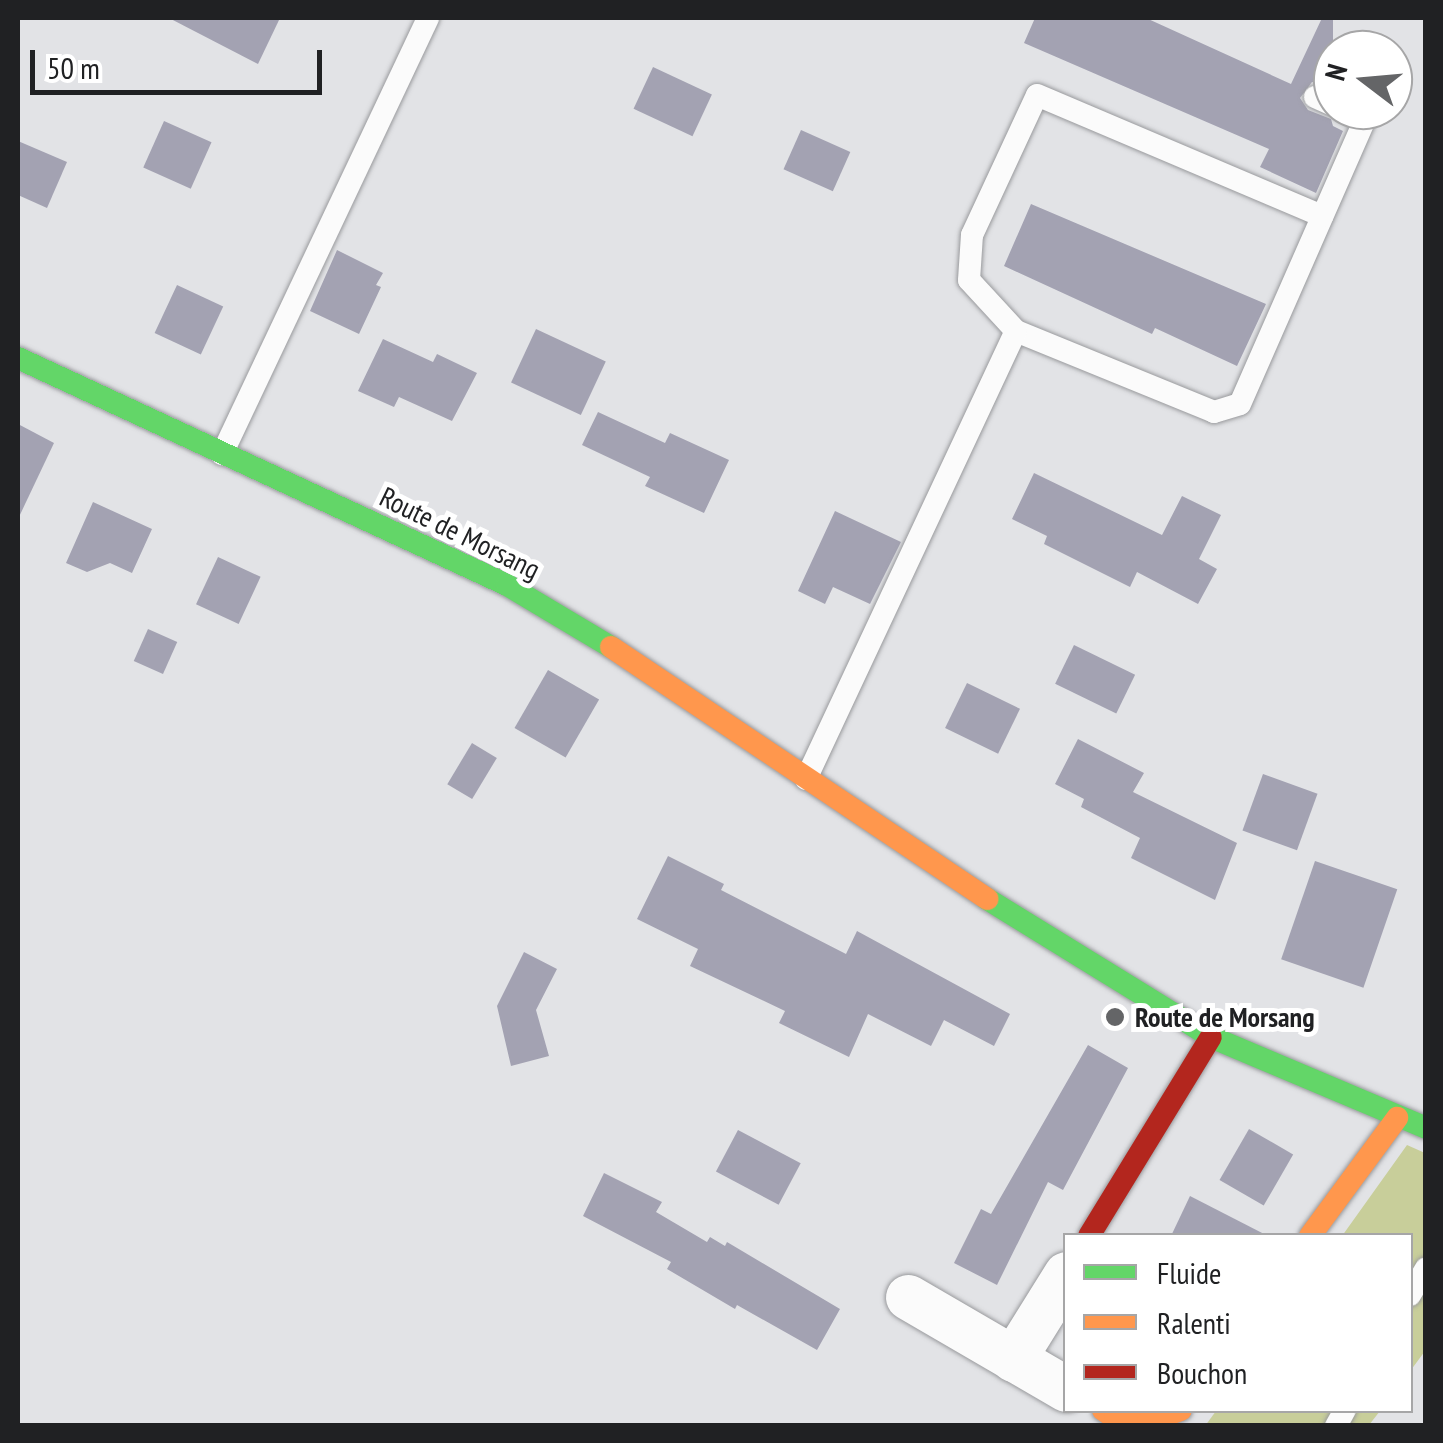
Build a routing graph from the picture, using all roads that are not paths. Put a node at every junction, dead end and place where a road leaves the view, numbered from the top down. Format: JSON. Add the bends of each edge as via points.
{"nodes":[{"id":1,"x":428,"y":18,"type":"edge"},
{"id":2,"x":1360,"y":130,"type":"edge"},
{"id":3,"x":1322,"y":216,"type":"junction"},
{"id":4,"x":1016,"y":331,"type":"junction"},
{"id":5,"x":18,"y":358,"type":"edge"},
{"id":6,"x":222,"y":454,"type":"junction"},
{"id":7,"x":806,"y":779,"type":"junction"},
{"id":8,"x":1210,"y":1037,"type":"junction"},
{"id":9,"x":1397,"y":1118,"type":"junction"},
{"id":10,"x":1426,"y":1128,"type":"edge"},
{"id":11,"x":1092,"y":1233,"type":"edge"},
{"id":12,"x":1312,"y":1233,"type":"edge"},
{"id":13,"x":1426,"y":1268,"type":"edge"},
{"id":14,"x":1063,"y":1279,"type":"edge"},
{"id":15,"x":1413,"y":1290,"type":"edge"},
{"id":16,"x":908,"y":1297,"type":"dead end"},
{"id":17,"x":1014,"y":1359,"type":"junction"},
{"id":18,"x":1063,"y":1387,"type":"edge"},
{"id":19,"x":1107,"y":1413,"type":"edge"},
{"id":20,"x":1173,"y":1413,"type":"edge"}],
"edges":[{"from":1,"to":6,"type":"lane"},
{"from":2,"to":3,"type":"lane"},
{"from":3,"to":4,"type":"lane","via":[[1240,404],[1214,412]]},
{"from":3,"to":4,"type":"lane","via":[[1037,96],[972,235],[969,280]]},
{"from":4,"to":7,"type":"lane"},
{"from":5,"to":6,"type":"street","name":"Route de Morsang"},
{"from":6,"to":7,"type":"street","name":"Route de Morsang","via":[[507,585],[637,662]]},
{"from":7,"to":8,"type":"street","name":"Route de Morsang"},
{"from":8,"to":9,"type":"street","name":"Route de Morsang"},
{"from":8,"to":11,"type":"street"},
{"from":9,"to":10,"type":"street","name":"Route de Morsang"},
{"from":9,"to":12,"type":"street"},
{"from":13,"to":15,"type":"lane"},
{"from":14,"to":17,"type":"street"},
{"from":16,"to":17,"type":"street"},
{"from":17,"to":18,"type":"street"},
{"from":19,"to":20,"type":"street","via":[[1148,1422]]}]}
